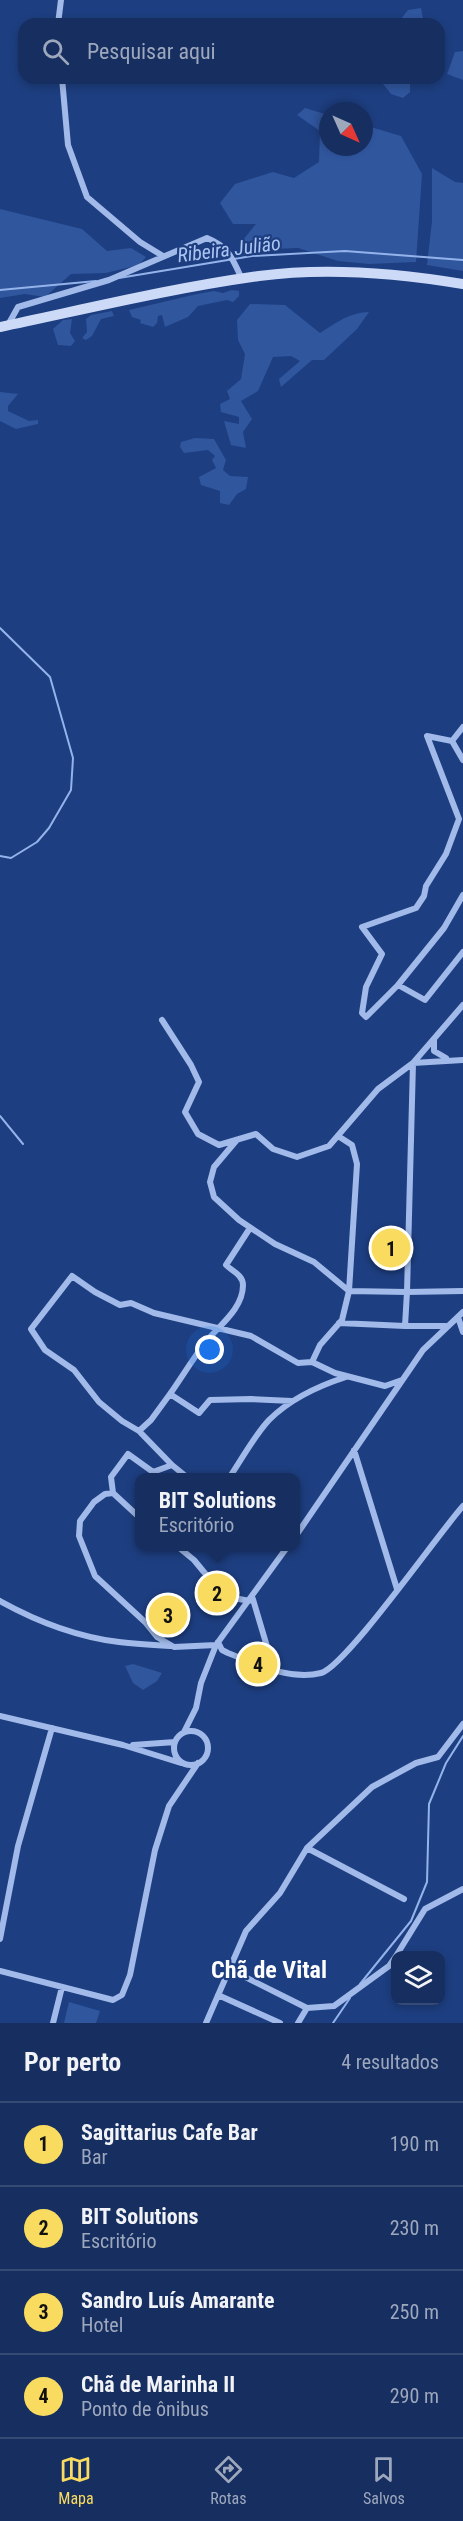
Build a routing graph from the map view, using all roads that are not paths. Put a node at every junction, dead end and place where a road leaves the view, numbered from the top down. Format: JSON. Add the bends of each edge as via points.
{"nodes":[{"id":1,"x":61,"y":0,"type":"edge"},
{"id":2,"x":59,"y":18,"type":"edge"},
{"id":3,"x":63,"y":84,"type":"edge"},
{"id":4,"x":164,"y":256,"type":"junction"},
{"id":5,"x":242,"y":279,"type":"junction"},
{"id":6,"x":463,"y":284,"type":"edge"},
{"id":7,"x":4,"y":326,"type":"edge"},
{"id":8,"x":463,"y":727,"type":"edge"},
{"id":9,"x":452,"y":741,"type":"junction"},
{"id":10,"x":463,"y":760,"type":"edge"},
{"id":11,"x":463,"y":895,"type":"edge"},
{"id":12,"x":463,"y":952,"type":"edge"},
{"id":13,"x":398,"y":985,"type":"junction"},
{"id":14,"x":463,"y":1005,"type":"edge"},
{"id":15,"x":162,"y":1020,"type":"dead end"},
{"id":16,"x":434,"y":1039,"type":"junction"},
{"id":17,"x":449,"y":1059,"type":"junction"},
{"id":18,"x":463,"y":1060,"type":"edge"},
{"id":19,"x":413,"y":1063,"type":"junction"},
{"id":20,"x":338,"y":1136,"type":"junction"},
{"id":21,"x":236,"y":1141,"type":"junction"},
{"id":22,"x":250,"y":1228,"type":"junction"},
{"id":23,"x":350,"y":1291,"type":"junction"},
{"id":24,"x":463,"y":1291,"type":"edge"},
{"id":25,"x":407,"y":1292,"type":"junction"},
{"id":26,"x":460,"y":1314,"type":"edge"},
{"id":27,"x":339,"y":1323,"type":"junction"},
{"id":28,"x":405,"y":1326,"type":"junction"},
{"id":29,"x":447,"y":1326,"type":"junction"},
{"id":30,"x":221,"y":1328,"type":"junction"},
{"id":31,"x":463,"y":1332,"type":"edge"},
{"id":32,"x":312,"y":1362,"type":"junction"},
{"id":33,"x":346,"y":1377,"type":"junction"},
{"id":34,"x":403,"y":1380,"type":"junction"},
{"id":35,"x":170,"y":1394,"type":"junction"},
{"id":36,"x":292,"y":1401,"type":"junction"},
{"id":37,"x":139,"y":1431,"type":"junction"},
{"id":38,"x":354,"y":1450,"type":"junction"},
{"id":39,"x":172,"y":1466,"type":"junction"},
{"id":40,"x":181,"y":1473,"type":"edge"},
{"id":41,"x":232,"y":1473,"type":"edge"},
{"id":42,"x":112,"y":1493,"type":"junction"},
{"id":43,"x":463,"y":1506,"type":"edge"},
{"id":44,"x":135,"y":1513,"type":"edge"},
{"id":45,"x":300,"y":1529,"type":"edge"},
{"id":46,"x":183,"y":1551,"type":"edge"},
{"id":47,"x":284,"y":1551,"type":"edge"},
{"id":48,"x":397,"y":1589,"type":"junction"},
{"id":49,"x":250,"y":1599,"type":"junction"},
{"id":50,"x":0,"y":1601,"type":"edge"},
{"id":51,"x":217,"y":1643,"type":"junction"},
{"id":52,"x":174,"y":1647,"type":"junction"},
{"id":53,"x":228,"y":1653,"type":"junction"},
{"id":54,"x":211,"y":1656,"type":"junction"},
{"id":55,"x":274,"y":1670,"type":"junction"},
{"id":56,"x":0,"y":1716,"type":"edge"},
{"id":57,"x":463,"y":1724,"type":"edge"},
{"id":58,"x":52,"y":1728,"type":"junction"},
{"id":59,"x":184,"y":1732,"type":"junction"},
{"id":60,"x":174,"y":1743,"type":"junction"},
{"id":61,"x":123,"y":1745,"type":"junction"},
{"id":62,"x":181,"y":1762,"type":"junction"},
{"id":63,"x":198,"y":1764,"type":"junction"},
{"id":64,"x":307,"y":1848,"type":"junction"},
{"id":65,"x":463,"y":1889,"type":"edge"},
{"id":66,"x":404,"y":1899,"type":"dead end"},
{"id":67,"x":0,"y":1939,"type":"edge"},
{"id":68,"x":399,"y":1951,"type":"edge"},
{"id":69,"x":391,"y":1963,"type":"edge"},
{"id":70,"x":229,"y":1969,"type":"junction"},
{"id":71,"x":0,"y":1971,"type":"edge"},
{"id":72,"x":62,"y":1987,"type":"junction"},
{"id":73,"x":218,"y":1995,"type":"junction"},
{"id":74,"x":307,"y":2008,"type":"junction"},
{"id":75,"x":53,"y":2023,"type":"edge"},
{"id":76,"x":206,"y":2023,"type":"edge"},
{"id":77,"x":280,"y":2023,"type":"edge"},
{"id":78,"x":298,"y":2023,"type":"edge"}],
"edges":[{"from":1,"to":2,"type":"street"},
{"from":3,"to":4,"type":"street","via":[[68,145],[87,197],[140,242]]},
{"from":4,"to":5,"type":"street","via":[[207,238],[222,244]]},
{"from":4,"to":7,"type":"street","via":[[109,280],[18,307]]},
{"from":5,"to":6,"type":"main road","via":[[328,272]]},
{"from":5,"to":7,"type":"main road"},
{"from":8,"to":9,"type":"street"},
{"from":9,"to":10,"type":"street"},
{"from":9,"to":13,"type":"street","via":[[427,736],[459,819],[446,854],[416,908],[362,927],[382,954],[366,987],[362,1013],[366,1017]]},
{"from":11,"to":13,"type":"street","via":[[444,928]]},
{"from":12,"to":13,"type":"street","via":[[425,1000]]},
{"from":14,"to":16,"type":"street"},
{"from":15,"to":21,"type":"street","via":[[200,1082],[184,1112],[198,1134],[219,1145]]},
{"from":16,"to":17,"type":"street","via":[[434,1051]]},
{"from":16,"to":19,"type":"street"},
{"from":17,"to":18,"type":"street"},
{"from":17,"to":19,"type":"street"},
{"from":19,"to":20,"type":"street","via":[[378,1089]]},
{"from":19,"to":25,"type":"street"},
{"from":20,"to":21,"type":"street","via":[[329,1146],[297,1158],[273,1149],[256,1134]]},
{"from":20,"to":23,"type":"street","via":[[352,1145],[357,1164]]},
{"from":21,"to":22,"type":"street","via":[[214,1167],[210,1182],[214,1197]]},
{"from":22,"to":23,"type":"street","via":[[314,1262]]},
{"from":22,"to":30,"type":"street","via":[[226,1265],[240,1275],[243,1285],[230,1317]]},
{"from":23,"to":25,"type":"street"},
{"from":23,"to":27,"type":"street"},
{"from":24,"to":25,"type":"street"},
{"from":25,"to":28,"type":"street"},
{"from":26,"to":29,"type":"street"},
{"from":26,"to":31,"type":"street"},
{"from":27,"to":28,"type":"street"},
{"from":27,"to":32,"type":"street","via":[[320,1345]]},
{"from":28,"to":29,"type":"street"},
{"from":29,"to":34,"type":"street","via":[[423,1350]]},
{"from":30,"to":32,"type":"street","via":[[251,1336],[298,1363]]},
{"from":30,"to":35,"type":"street","via":[[206,1341]]},
{"from":30,"to":37,"type":"street","via":[[154,1313],[131,1303],[120,1305],[72,1276],[31,1329],[45,1350],[74,1370],[99,1402]]},
{"from":32,"to":33,"type":"street"},
{"from":33,"to":34,"type":"street","via":[[385,1386]]},
{"from":33,"to":36,"type":"street"},
{"from":34,"to":38,"type":"street"},
{"from":35,"to":36,"type":"street","via":[[199,1413],[210,1400]]},
{"from":35,"to":37,"type":"street"},
{"from":36,"to":41,"type":"street","via":[[268,1421]]},
{"from":37,"to":39,"type":"street"},
{"from":38,"to":45,"type":"street"},
{"from":38,"to":48,"type":"street"},
{"from":39,"to":40,"type":"street"},
{"from":39,"to":42,"type":"street","via":[[153,1472],[128,1454],[111,1477]]},
{"from":42,"to":44,"type":"street"},
{"from":42,"to":52,"type":"street","via":[[94,1502],[80,1521],[79,1536],[95,1576],[157,1637]]},
{"from":43,"to":48,"type":"street"},
{"from":46,"to":49,"type":"street","via":[[230,1597]]},
{"from":47,"to":49,"type":"street"},
{"from":48,"to":55,"type":"street","via":[[348,1651],[322,1673],[288,1674]]},
{"from":49,"to":51,"type":"street"},
{"from":49,"to":55,"type":"street"},
{"from":50,"to":52,"type":"street","via":[[27,1616],[83,1633],[118,1642]]},
{"from":51,"to":52,"type":"street"},
{"from":51,"to":53,"type":"street"},
{"from":51,"to":54,"type":"street"},
{"from":53,"to":54,"type":"street"},
{"from":53,"to":55,"type":"street"},
{"from":54,"to":59,"type":"street","via":[[196,1708]]},
{"from":56,"to":58,"type":"street"},
{"from":57,"to":64,"type":"street","via":[[438,1757],[416,1763],[372,1787]]},
{"from":58,"to":61,"type":"street"},
{"from":58,"to":67,"type":"street","via":[[18,1846]]},
{"from":59,"to":60,"type":"street"},
{"from":59,"to":63,"type":"street","via":[[197,1732],[206,1741],[207,1754]]},
{"from":60,"to":61,"type":"street"},
{"from":60,"to":62,"type":"street","via":[[174,1754]]},
{"from":61,"to":62,"type":"street"},
{"from":62,"to":63,"type":"street"},
{"from":63,"to":72,"type":"street","via":[[169,1806],[122,1995],[113,2000]]},
{"from":64,"to":66,"type":"street"},
{"from":64,"to":70,"type":"street","via":[[280,1893],[246,1931]]},
{"from":65,"to":68,"type":"street","via":[[426,1909]]},
{"from":69,"to":74,"type":"street","via":[[334,2006]]},
{"from":70,"to":73,"type":"street"},
{"from":70,"to":74,"type":"street"},
{"from":71,"to":72,"type":"street"},
{"from":72,"to":75,"type":"street"},
{"from":73,"to":76,"type":"street"},
{"from":73,"to":77,"type":"street"},
{"from":74,"to":78,"type":"street"}]}
